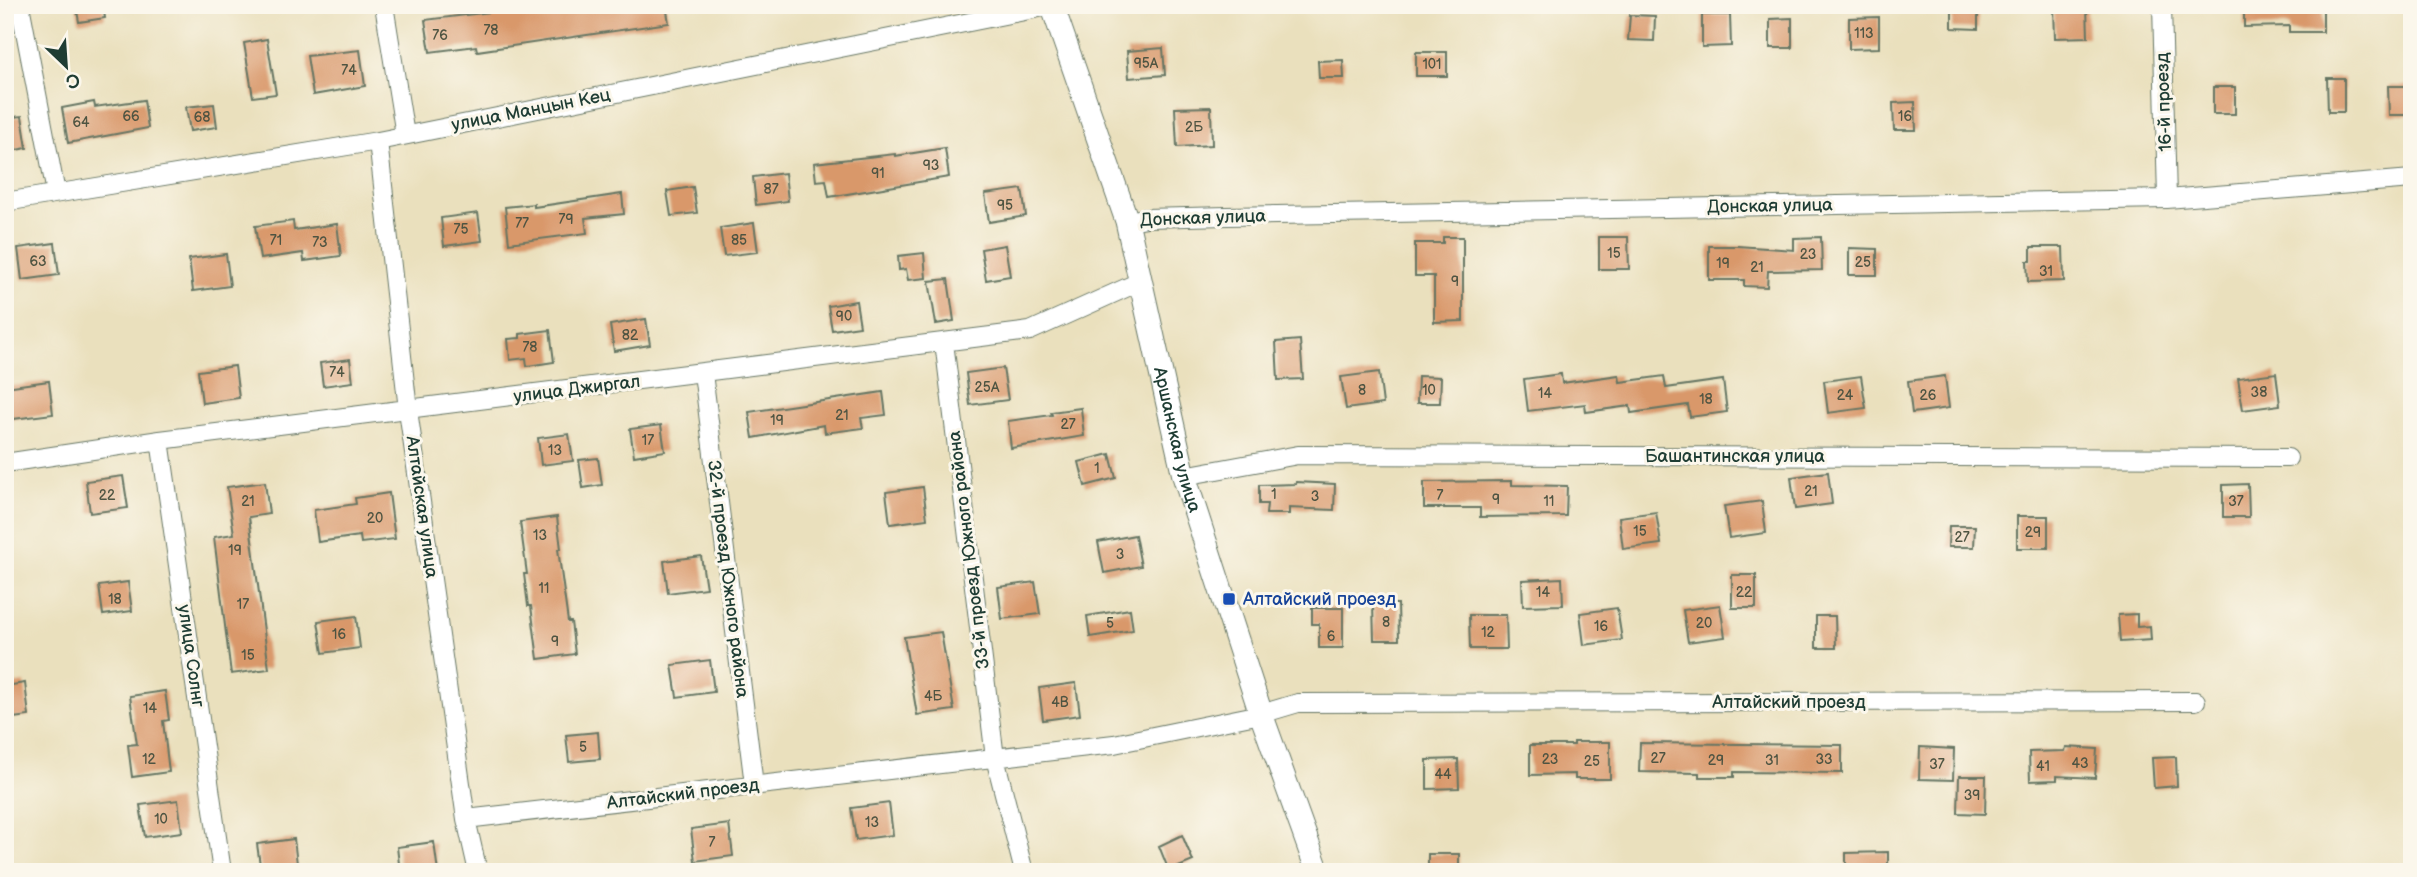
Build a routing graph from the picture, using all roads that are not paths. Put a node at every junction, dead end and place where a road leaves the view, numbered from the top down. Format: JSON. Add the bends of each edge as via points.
{"nodes":[{"id":1,"x":20,"y":5,"type":"edge"},
{"id":2,"x":384,"y":5,"type":"edge"},
{"id":3,"x":1052,"y":5,"type":"edge"},
{"id":4,"x":2162,"y":5,"type":"edge"},
{"id":5,"x":405,"y":135,"type":"junction"},
{"id":6,"x":379,"y":141,"type":"junction"},
{"id":7,"x":2412,"y":179,"type":"edge"},
{"id":8,"x":56,"y":193,"type":"junction"},
{"id":9,"x":2167,"y":199,"type":"junction"},
{"id":10,"x":5,"y":202,"type":"edge"},
{"id":11,"x":1127,"y":221,"type":"junction"},
{"id":12,"x":1139,"y":282,"type":"junction"},
{"id":13,"x":944,"y":342,"type":"junction"},
{"id":14,"x":703,"y":373,"type":"junction"},
{"id":15,"x":408,"y":410,"type":"junction"},
{"id":16,"x":160,"y":440,"type":"junction"},
{"id":17,"x":2288,"y":458,"type":"dead end"},
{"id":18,"x":5,"y":463,"type":"edge"},
{"id":19,"x":1184,"y":476,"type":"junction"},
{"id":20,"x":2196,"y":701,"type":"dead end"},
{"id":21,"x":1261,"y":714,"type":"junction"},
{"id":22,"x":995,"y":758,"type":"junction"},
{"id":23,"x":754,"y":785,"type":"junction"},
{"id":24,"x":466,"y":819,"type":"junction"},
{"id":25,"x":222,"y":872,"type":"edge"},
{"id":26,"x":478,"y":872,"type":"edge"},
{"id":27,"x":1024,"y":872,"type":"edge"},
{"id":28,"x":1318,"y":872,"type":"edge"}],
"edges":[{"from":1,"to":8,"type":"street"},
{"from":2,"to":5,"type":"street"},
{"from":3,"to":5,"type":"street","name":"улица Манцын Кец"},
{"from":3,"to":11,"type":"street","name":"Аршанская улица"},
{"from":4,"to":9,"type":"street","name":"16-й проезд"},
{"from":5,"to":6,"type":"street","name":"улица Манцын Кец"},
{"from":6,"to":8,"type":"street","name":"улица Манцын Кец"},
{"from":6,"to":15,"type":"street","name":"Алтайская улица"},
{"from":7,"to":9,"type":"street","name":"Донская улица"},
{"from":8,"to":10,"type":"street","name":"улица Манцын Кец"},
{"from":9,"to":11,"type":"street","name":"Донская улица","via":[[1241,215]]},
{"from":11,"to":12,"type":"street","name":"Аршанская улица"},
{"from":12,"to":13,"type":"street","name":"улица Джиргал","via":[[1030,331]]},
{"from":12,"to":19,"type":"street","name":"Аршанская улица"},
{"from":13,"to":14,"type":"street","name":"улица Джиргал"},
{"from":13,"to":22,"type":"street","name":"33-й проезд Южного района"},
{"from":14,"to":15,"type":"street","name":"улица Джиргал"},
{"from":14,"to":23,"type":"street","name":"32-й проезд Южного района"},
{"from":15,"to":16,"type":"street","name":"улица Джиргал"},
{"from":15,"to":24,"type":"street","name":"Алтайская улица"},
{"from":16,"to":18,"type":"street","name":"улица Джиргал"},
{"from":16,"to":25,"type":"street","name":"улица Солнг"},
{"from":17,"to":19,"type":"street","name":"Башантинская улица","via":[[1298,455]]},
{"from":19,"to":21,"type":"street","name":"Аршанская улица"},
{"from":20,"to":21,"type":"street","name":"Алтайский проезд","via":[[1298,703]]},
{"from":21,"to":22,"type":"street","name":"Алтайский проезд","via":[[1114,744]]},
{"from":21,"to":28,"type":"street","name":"Аршанская улица"},
{"from":22,"to":23,"type":"street","name":"Алтайский проезд"},
{"from":22,"to":27,"type":"street","name":"33-й проезд Южного района"},
{"from":23,"to":24,"type":"street","name":"Алтайский проезд"},
{"from":24,"to":26,"type":"street","name":"Алтайская улица"}]}
